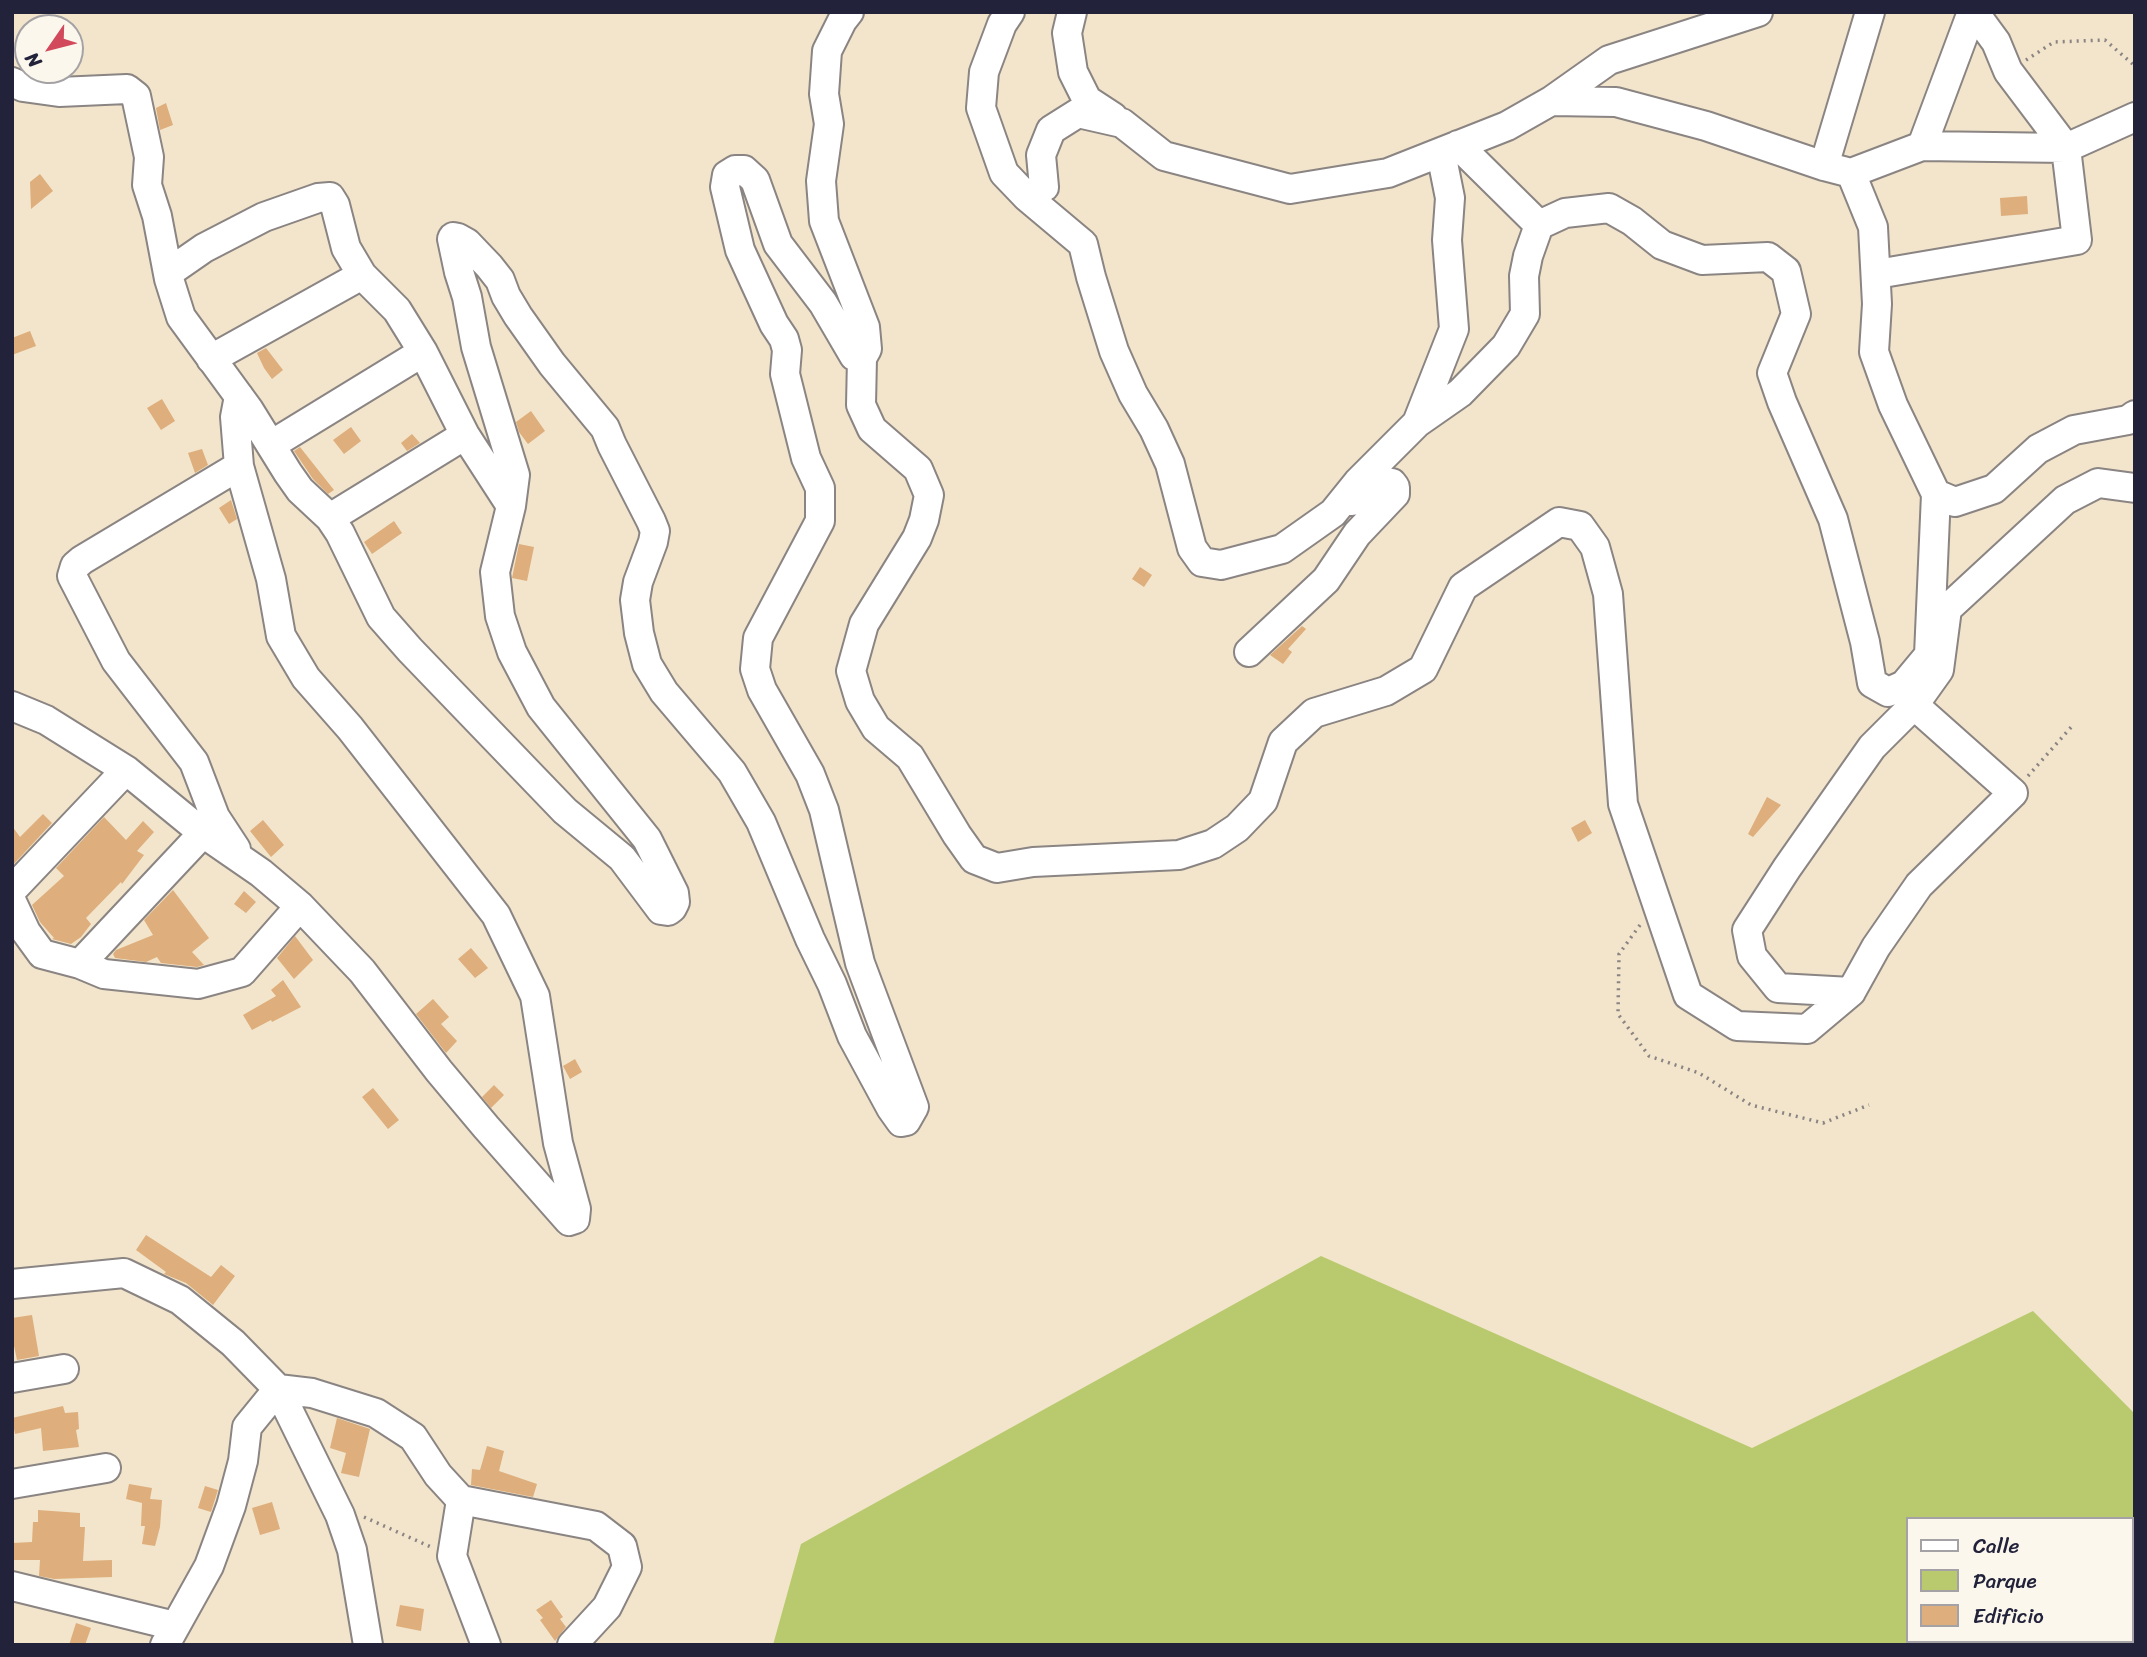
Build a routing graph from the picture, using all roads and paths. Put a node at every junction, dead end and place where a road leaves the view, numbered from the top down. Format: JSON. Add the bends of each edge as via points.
{"nodes":[{"id":1,"x":849,"y":12,"type":"edge"},
{"id":2,"x":1010,"y":12,"type":"edge"},
{"id":3,"x":1072,"y":12,"type":"edge"},
{"id":4,"x":1758,"y":12,"type":"edge"},
{"id":5,"x":1870,"y":12,"type":"edge"},
{"id":6,"x":1973,"y":12,"type":"edge"},
{"id":7,"x":2135,"y":66,"type":"edge"},
{"id":8,"x":2008,"y":71,"type":"junction"},
{"id":9,"x":12,"y":82,"type":"edge"},
{"id":10,"x":1551,"y":101,"type":"junction"},
{"id":11,"x":2135,"y":117,"type":"edge"},
{"id":12,"x":1122,"y":123,"type":"junction"},
{"id":13,"x":1922,"y":146,"type":"junction"},
{"id":14,"x":2066,"y":148,"type":"junction"},
{"id":15,"x":1449,"y":149,"type":"junction"},
{"id":16,"x":1824,"y":166,"type":"junction"},
{"id":17,"x":1851,"y":173,"type":"junction"},
{"id":18,"x":1027,"y":197,"type":"junction"},
{"id":19,"x":1539,"y":225,"type":"junction"},
{"id":20,"x":168,"y":273,"type":"junction"},
{"id":21,"x":1877,"y":274,"type":"junction"},
{"id":22,"x":362,"y":275,"type":"junction"},
{"id":23,"x":423,"y":352,"type":"junction"},
{"id":24,"x":862,"y":358,"type":"junction"},
{"id":25,"x":212,"y":359,"type":"junction"},
{"id":26,"x":239,"y":396,"type":"junction"},
{"id":27,"x":2135,"y":415,"type":"edge"},
{"id":28,"x":1417,"y":423,"type":"junction"},
{"id":29,"x":465,"y":435,"type":"junction"},
{"id":30,"x":271,"y":445,"type":"junction"},
{"id":31,"x":239,"y":466,"type":"junction"},
{"id":32,"x":2135,"y":488,"type":"edge"},
{"id":33,"x":1936,"y":494,"type":"junction"},
{"id":34,"x":511,"y":506,"type":"junction"},
{"id":35,"x":1333,"y":513,"type":"junction"},
{"id":36,"x":330,"y":518,"type":"junction"},
{"id":37,"x":1939,"y":608,"type":"junction"},
{"id":38,"x":1250,"y":652,"type":"dead end"},
{"id":39,"x":1914,"y":705,"type":"junction"},
{"id":40,"x":12,"y":706,"type":"edge"},
{"id":41,"x":2074,"y":725,"type":"dead end"},
{"id":42,"x":126,"y":770,"type":"junction"},
{"id":43,"x":2013,"y":793,"type":"junction"},
{"id":44,"x":203,"y":833,"type":"junction"},
{"id":45,"x":244,"y":862,"type":"junction"},
{"id":46,"x":12,"y":890,"type":"edge"},
{"id":47,"x":12,"y":902,"type":"edge"},
{"id":48,"x":1656,"y":904,"type":"junction"},
{"id":49,"x":300,"y":906,"type":"junction"},
{"id":50,"x":80,"y":964,"type":"junction"},
{"id":51,"x":1851,"y":992,"type":"junction"},
{"id":52,"x":1869,"y":1105,"type":"dead end"},
{"id":53,"x":12,"y":1284,"type":"edge"},
{"id":54,"x":64,"y":1369,"type":"dead end"},
{"id":55,"x":12,"y":1378,"type":"edge"},
{"id":56,"x":278,"y":1389,"type":"junction"},
{"id":57,"x":106,"y":1468,"type":"dead end"},
{"id":58,"x":12,"y":1484,"type":"edge"},
{"id":59,"x":461,"y":1500,"type":"junction"},
{"id":60,"x":361,"y":1516,"type":"dead end"},
{"id":61,"x":452,"y":1556,"type":"junction"},
{"id":62,"x":12,"y":1586,"type":"edge"},
{"id":63,"x":170,"y":1636,"type":"edge"},
{"id":64,"x":368,"y":1645,"type":"edge"},
{"id":65,"x":486,"y":1645,"type":"edge"},
{"id":66,"x":572,"y":1645,"type":"edge"}],
"edges":[{"from":1,"to":24,"type":"street","via":[[827,51],[824,94],[829,124],[821,181],[824,221],[864,327],[867,349]]},
{"from":2,"to":18,"type":"street","via":[[984,72],[982,108],[1004,173]]},
{"from":3,"to":12,"type":"street","via":[[1067,33],[1073,72],[1087,100]]},
{"from":4,"to":10,"type":"street","via":[[1609,60]]},
{"from":5,"to":16,"type":"street"},
{"from":6,"to":8,"type":"street","via":[[1996,42]]},
{"from":6,"to":13,"type":"street"},
{"from":7,"to":8,"type":"path","via":[[2105,40],[2054,43]]},
{"from":8,"to":14,"type":"street"},
{"from":9,"to":20,"type":"street","via":[[59,92],[127,89],[136,96],[149,157],[146,185]]},
{"from":10,"to":15,"type":"street"},
{"from":10,"to":16,"type":"street","via":[[1616,102],[1706,126]]},
{"from":11,"to":14,"type":"street"},
{"from":12,"to":15,"type":"street","via":[[1164,156],[1290,188],[1388,173]]},
{"from":12,"to":18,"type":"street","via":[[1078,113],[1051,130],[1041,155],[1044,187]]},
{"from":13,"to":14,"type":"street"},
{"from":13,"to":17,"type":"street"},
{"from":14,"to":21,"type":"street","via":[[2077,240]]},
{"from":15,"to":19,"type":"street"},
{"from":15,"to":28,"type":"street","via":[[1447,240],[1454,329]]},
{"from":16,"to":17,"type":"street"},
{"from":17,"to":21,"type":"street","via":[[1873,227]]},
{"from":18,"to":35,"type":"street","via":[[1083,244],[1114,351],[1170,464],[1192,548],[1202,562],[1221,565],[1282,549]]},
{"from":19,"to":28,"type":"street","via":[[1524,276],[1525,314],[1506,346],[1460,393]]},
{"from":19,"to":37,"type":"street","via":[[1565,213],[1609,208],[1662,245],[1702,260],[1768,257],[1786,271],[1796,314],[1772,373],[1833,519],[1872,682],[1888,692],[1904,685],[1929,655]]},
{"from":20,"to":22,"type":"street","via":[[204,247],[264,218],[330,197],[346,248]]},
{"from":20,"to":25,"type":"street","via":[[181,317]]},
{"from":21,"to":33,"type":"street","via":[[1874,352],[1893,405]]},
{"from":22,"to":23,"type":"street","via":[[397,310]]},
{"from":22,"to":25,"type":"street"},
{"from":23,"to":29,"type":"street"},
{"from":23,"to":30,"type":"street"},
{"from":24,"to":34,"type":"street","via":[[854,356],[823,303],[778,244],[755,180],[744,170],[727,175],[725,187],[740,250],[784,339],[785,374],[806,458],[820,488],[820,521],[758,638],[755,669],[818,793],[860,963],[914,1107],[906,1121],[901,1122],[891,1108],[852,1036],[761,822],[732,772],[664,692],[647,664],[635,600],[654,531],[606,428],[552,364],[489,266],[467,243],[453,237],[476,347],[515,475]]},
{"from":24,"to":48,"type":"street","via":[[861,405],[872,429],[918,469],[929,495],[917,538],[864,624],[851,671],[860,701],[876,728],[910,757],[974,859],[997,868],[1179,855],[1213,844],[1237,828],[1263,801],[1283,742],[1306,720],[1314,713],[1386,691],[1423,669],[1463,587],[1559,522],[1580,526],[1595,547],[1608,594],[1623,804]]},
{"from":25,"to":26,"type":"street"},
{"from":26,"to":30,"type":"street"},
{"from":26,"to":31,"type":"street","via":[[235,417]]},
{"from":27,"to":33,"type":"street","via":[[2074,430],[2038,449],[1994,489],[1955,502]]},
{"from":28,"to":35,"type":"street"},
{"from":29,"to":34,"type":"street"},
{"from":29,"to":36,"type":"street"},
{"from":30,"to":36,"type":"street","via":[[300,490]]},
{"from":31,"to":45,"type":"street","via":[[82,560],[72,576],[116,661],[194,762],[215,817]]},
{"from":31,"to":49,"type":"street","via":[[271,579],[281,636],[306,678],[496,915],[536,996],[558,1143],[575,1220],[569,1221],[486,1127],[362,971]]},
{"from":32,"to":37,"type":"street","via":[[2098,483],[2065,500]]},
{"from":33,"to":37,"type":"street"},
{"from":34,"to":36,"type":"street","via":[[495,572],[500,616],[512,652],[541,707],[647,839],[674,893],[675,902],[668,911],[661,910],[622,858],[565,811],[381,617]]},
{"from":35,"to":38,"type":"street","via":[[1385,482],[1395,487],[1395,494],[1357,534],[1326,580]]},
{"from":37,"to":39,"type":"street","via":[[1940,670]]},
{"from":39,"to":43,"type":"street"},
{"from":39,"to":51,"type":"street","via":[[1872,747],[1747,930],[1752,956],[1778,988]]},
{"from":40,"to":42,"type":"street","via":[[46,720]]},
{"from":41,"to":43,"type":"path"},
{"from":42,"to":44,"type":"street"},
{"from":42,"to":46,"type":"street"},
{"from":43,"to":51,"type":"street","via":[[1919,885]]},
{"from":44,"to":45,"type":"street"},
{"from":44,"to":50,"type":"street"},
{"from":45,"to":49,"type":"street"},
{"from":47,"to":50,"type":"street","via":[[42,954]]},
{"from":48,"to":51,"type":"street","via":[[1688,995],[1737,1026],[1807,1029]]},
{"from":48,"to":52,"type":"path","via":[[1619,954],[1618,1014],[1648,1056],[1699,1073],[1751,1105],[1823,1122]]},
{"from":49,"to":50,"type":"street","via":[[242,972],[198,984],[104,974]]},
{"from":53,"to":56,"type":"street","via":[[124,1273],[180,1300],[233,1342]]},
{"from":54,"to":55,"type":"street"},
{"from":56,"to":59,"type":"street","via":[[312,1393],[376,1413],[413,1437]]},
{"from":56,"to":63,"type":"street","via":[[247,1427],[231,1506],[209,1566]]},
{"from":56,"to":64,"type":"street","via":[[340,1515],[352,1550]]},
{"from":57,"to":58,"type":"street"},
{"from":59,"to":61,"type":"street"},
{"from":59,"to":66,"type":"street","via":[[596,1526],[622,1546],[626,1567],[607,1607]]},
{"from":60,"to":61,"type":"path"},
{"from":61,"to":65,"type":"street"},
{"from":62,"to":63,"type":"street"}]}
